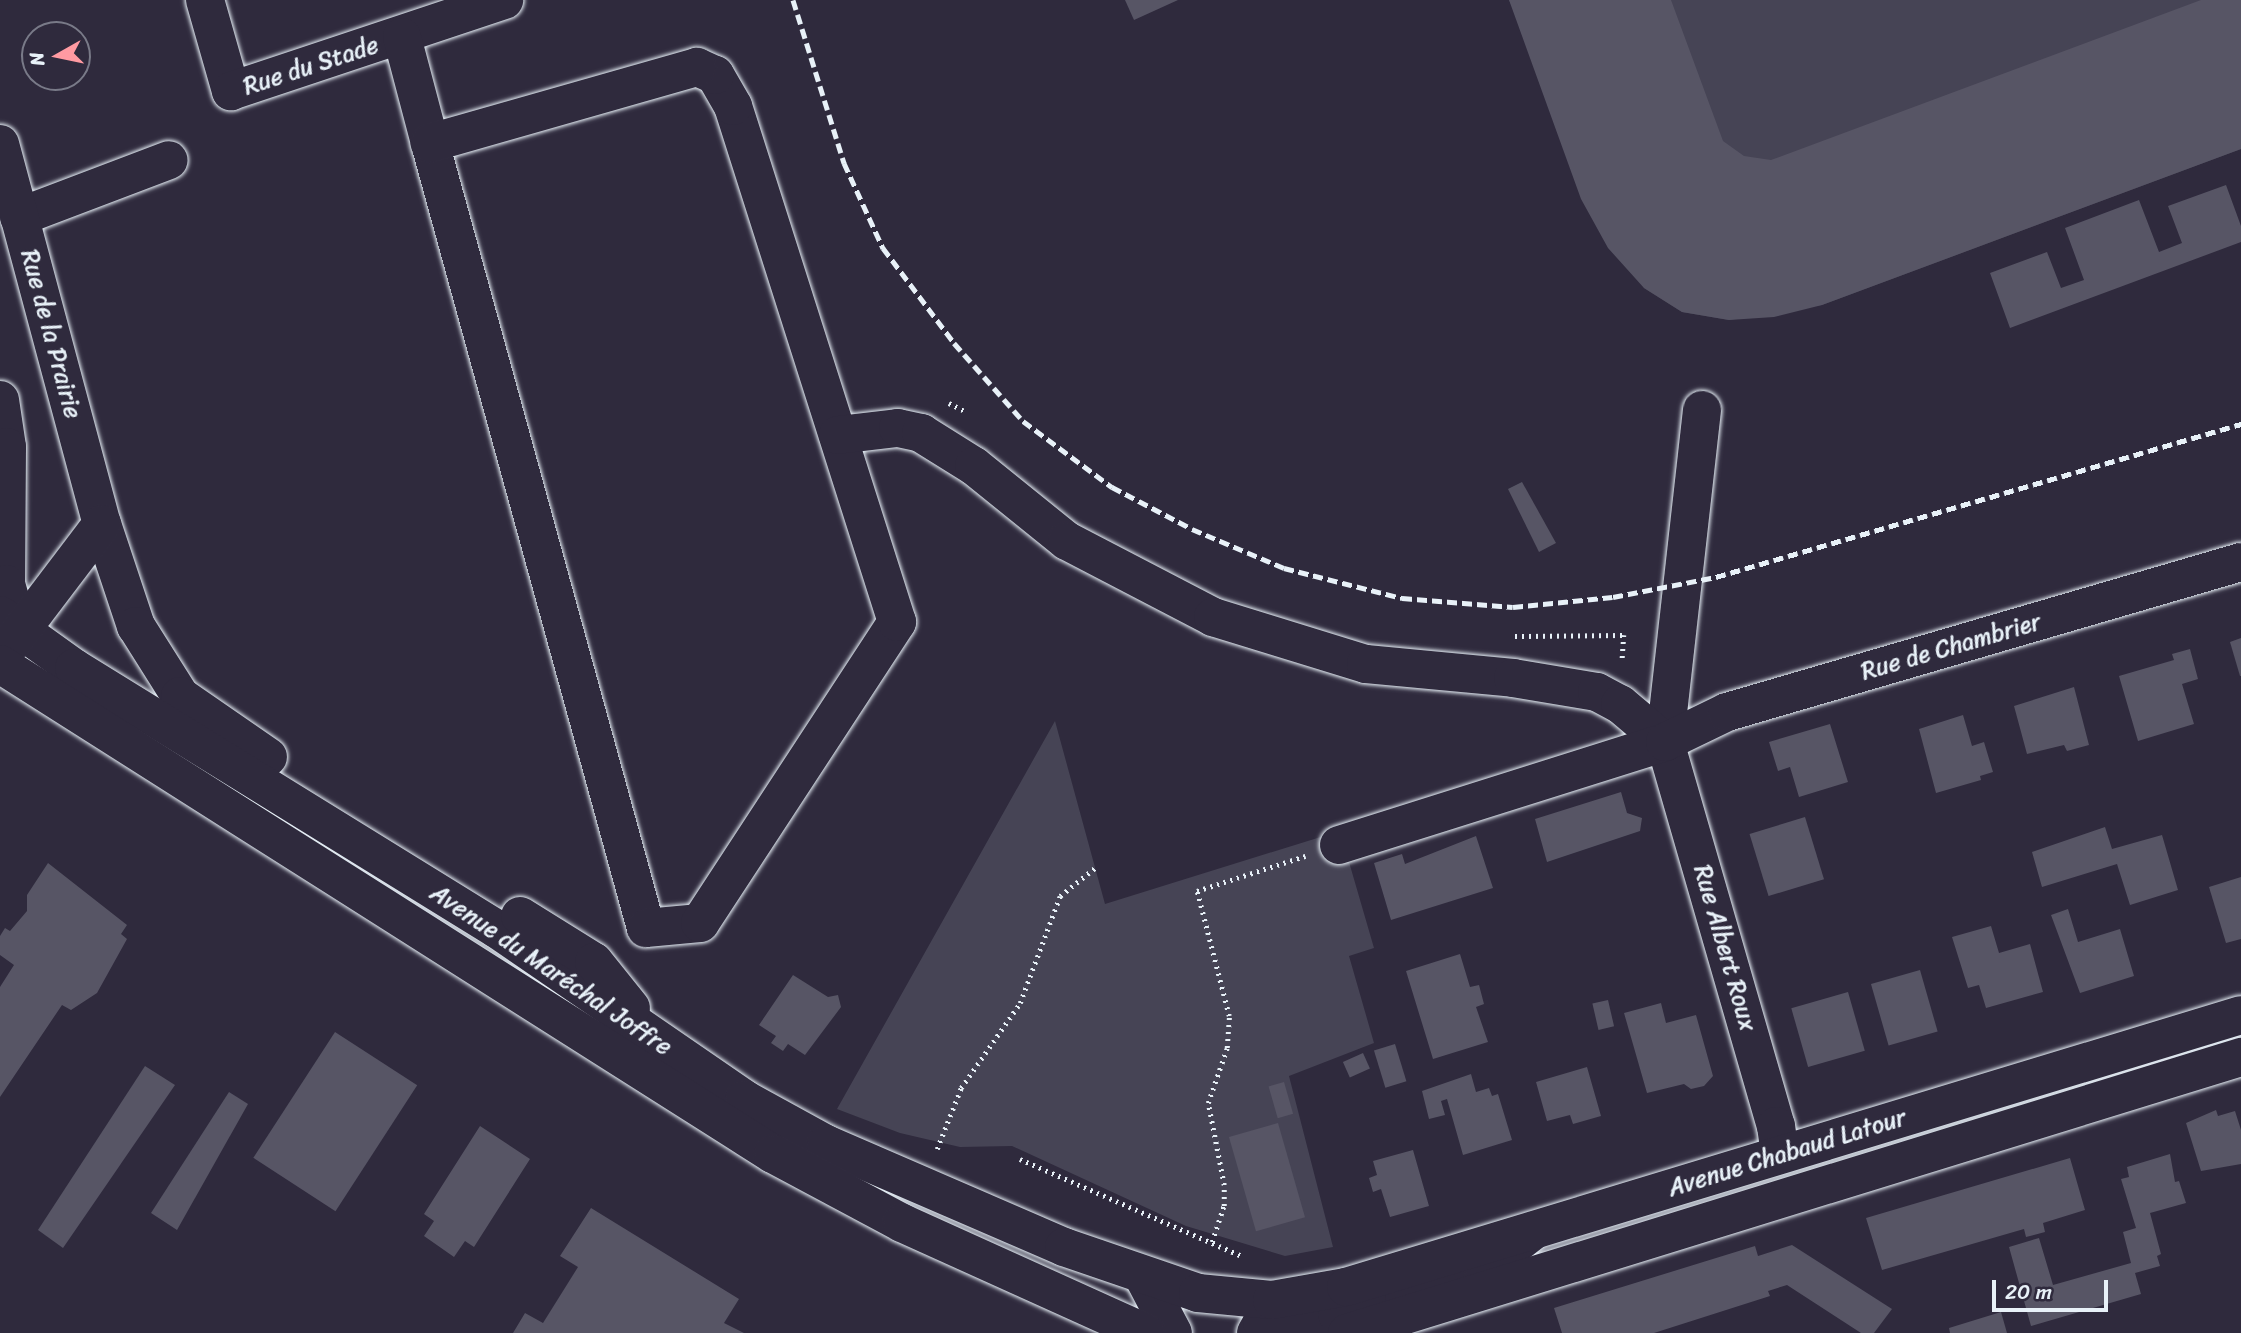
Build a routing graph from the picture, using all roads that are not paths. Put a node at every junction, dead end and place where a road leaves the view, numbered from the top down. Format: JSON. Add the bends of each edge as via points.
{"nodes":[{"id":1,"x":205,"y":0,"type":"edge"},
{"id":2,"x":504,"y":0,"type":"edge"},
{"id":3,"x":402,"y":37,"type":"junction"},
{"id":4,"x":430,"y":143,"type":"junction"},
{"id":5,"x":0,"y":145,"type":"edge"},
{"id":6,"x":169,"y":160,"type":"dead end"},
{"id":7,"x":19,"y":217,"type":"junction"},
{"id":8,"x":0,"y":400,"type":"edge"},
{"id":9,"x":1702,"y":410,"type":"dead end"},
{"id":10,"x":838,"y":435,"type":"junction"},
{"id":11,"x":102,"y":524,"type":"junction"},
{"id":12,"x":2241,"y":562,"type":"edge"},
{"id":13,"x":10,"y":622,"type":"edge"},
{"id":14,"x":0,"y":663,"type":"edge"},
{"id":15,"x":1665,"y":742,"type":"junction"},
{"id":16,"x":1339,"y":845,"type":"road end"},
{"id":17,"x":2241,"y":1015,"type":"edge"},
{"id":18,"x":664,"y":1047,"type":"junction"},
{"id":19,"x":2241,"y":1057,"type":"edge"},
{"id":20,"x":1780,"y":1155,"type":"junction"},
{"id":21,"x":1534,"y":1230,"type":"junction"},
{"id":22,"x":1144,"y":1278,"type":"junction"},
{"id":23,"x":1332,"y":1290,"type":"joint"},
{"id":24,"x":1133,"y":1329,"type":"edge"},
{"id":25,"x":1172,"y":1333,"type":"edge"},
{"id":26,"x":1256,"y":1333,"type":"edge"},
{"id":27,"x":1347,"y":1333,"type":"edge"}],
"edges":[{"from":1,"to":3,"type":"main road","name":"Rue du Stade","via":[[231,92]]},
{"from":2,"to":3,"type":"main road"},
{"from":3,"to":4,"type":"main road"},
{"from":4,"to":10,"type":"main road","via":[[697,67],[715,75],[733,106]]},
{"from":4,"to":10,"type":"main road","via":[[646,928],[700,923],[897,622]]},
{"from":5,"to":7,"type":"main road","name":"Rue de la Prairie"},
{"from":6,"to":7,"type":"main road"},
{"from":7,"to":11,"type":"main road","name":"Rue de la Prairie"},
{"from":8,"to":13,"type":"main road","via":[[7,447]]},
{"from":9,"to":15,"type":"main road"},
{"from":10,"to":15,"type":"main road","via":[[898,428],[921,433],[975,466],[1067,541],[1213,617],[1366,664],[1513,678],[1597,692],[1620,704]]},
{"from":11,"to":13,"type":"main road"},
{"from":11,"to":18,"type":"main road","name":"Rue de la Prairie","via":[[136,626],[180,696],[230,733],[594,962]]},
{"from":12,"to":15,"type":"main road","name":"Rue de Chambrier","via":[[1727,712]]},
{"from":13,"to":14,"type":"main road","name":"Avenue du Maréchal Joffre"},
{"from":13,"to":18,"type":"main road","name":"Avenue du Maréchal Joffre","via":[[75,668],[497,929]]},
{"from":14,"to":24,"type":"main road","name":"Avenue du Maréchal Joffre","via":[[773,1154],[902,1223]]},
{"from":15,"to":16,"type":"main road","name":"Rue de Chambrier"},
{"from":15,"to":20,"type":"main road","name":"Rue Albert Roux","via":[[1776,1126]]},
{"from":17,"to":20,"type":"main road","name":"Avenue Chabaud Latour"},
{"from":18,"to":22,"type":"main road","name":"Avenue du Maréchal Joffre","via":[[826,1144]]},
{"from":19,"to":27,"type":"main road","name":"Avenue Chabaud Latour"},
{"from":20,"to":21,"type":"main road","name":"Avenue Chabaud Latour"},
{"from":21,"to":23,"type":"main road","name":"Avenue Chabaud Latour"},
{"from":21,"to":26,"type":"main road","via":[[1484,1269],[1404,1298],[1337,1314],[1262,1322]]},
{"from":22,"to":23,"type":"main road","name":"Avenue du Maréchal Joffre","via":[[1198,1293],[1272,1300]]},
{"from":22,"to":25,"type":"main road"}]}
